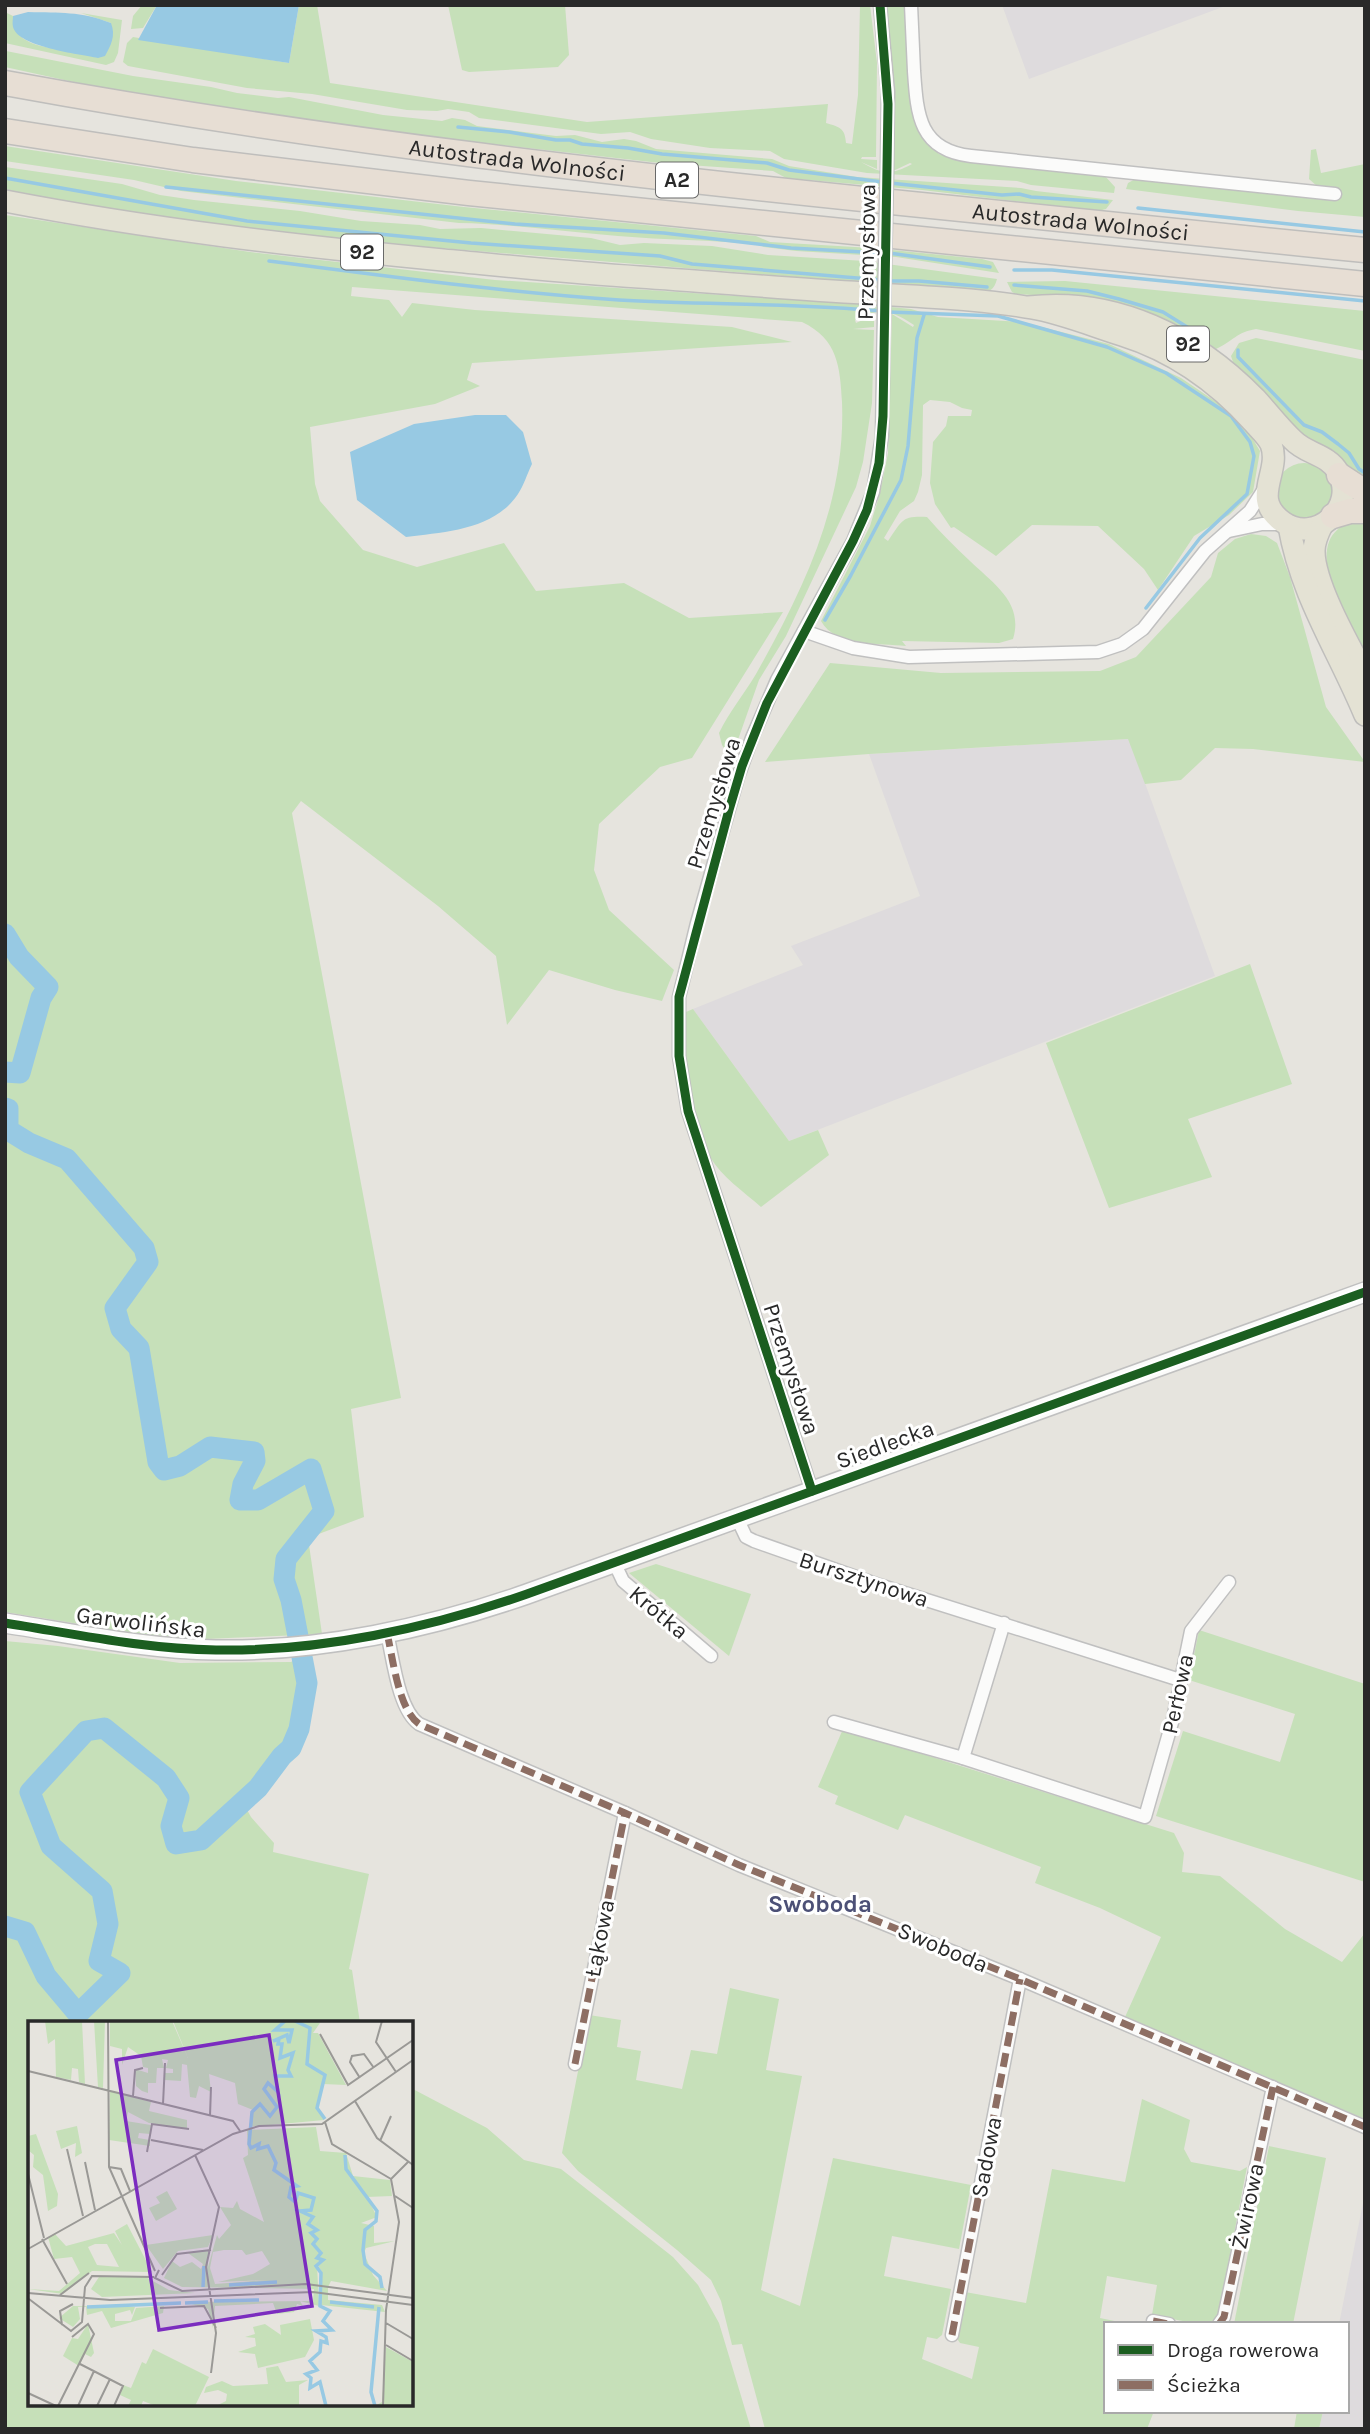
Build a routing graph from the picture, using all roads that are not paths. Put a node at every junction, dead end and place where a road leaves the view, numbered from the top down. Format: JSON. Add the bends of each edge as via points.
{"nodes":[{"id":1,"x":880,"y":5,"type":"edge"},
{"id":2,"x":911,"y":5,"type":"edge"},
{"id":3,"x":5,"y":83,"type":"edge"},
{"id":4,"x":5,"y":131,"type":"edge"},
{"id":5,"x":1335,"y":194,"type":"dead end"},
{"id":6,"x":5,"y":201,"type":"edge"},
{"id":7,"x":1365,"y":250,"type":"edge"},
{"id":8,"x":1365,"y":284,"type":"edge"},
{"id":9,"x":1029,"y":307,"type":"junction"},
{"id":10,"x":1312,"y":453,"type":"junction"},
{"id":11,"x":1339,"y":475,"type":"junction"},
{"id":12,"x":1269,"y":477,"type":"junction"},
{"id":13,"x":1365,"y":492,"type":"edge"},
{"id":14,"x":1365,"y":511,"type":"edge"},
{"id":15,"x":1328,"y":521,"type":"junction"},
{"id":16,"x":1287,"y":525,"type":"junction"},
{"id":17,"x":1228,"y":531,"type":"junction"},
{"id":18,"x":804,"y":631,"type":"junction"},
{"id":19,"x":1365,"y":675,"type":"edge"},
{"id":20,"x":1365,"y":715,"type":"edge"},
{"id":21,"x":1365,"y":1292,"type":"edge"},
{"id":22,"x":811,"y":1491,"type":"junction"},
{"id":23,"x":737,"y":1518,"type":"junction"},
{"id":24,"x":614,"y":1562,"type":"junction"},
{"id":25,"x":1228,"y":1582,"type":"dead end"},
{"id":26,"x":5,"y":1623,"type":"edge"},
{"id":27,"x":1004,"y":1623,"type":"junction"},
{"id":28,"x":387,"y":1633,"type":"junction"},
{"id":29,"x":334,"y":1641,"type":"joint"},
{"id":30,"x":711,"y":1656,"type":"dead end"},
{"id":31,"x":1180,"y":1680,"type":"junction"},
{"id":32,"x":834,"y":1722,"type":"dead end"},
{"id":33,"x":963,"y":1758,"type":"junction"},
{"id":34,"x":625,"y":1812,"type":"junction"},
{"id":35,"x":1020,"y":1979,"type":"junction"},
{"id":36,"x":575,"y":2064,"type":"dead end"},
{"id":37,"x":1273,"y":2087,"type":"junction"},
{"id":38,"x":1365,"y":2127,"type":"edge"},
{"id":39,"x":1153,"y":2321,"type":"dead end"},
{"id":40,"x":1158,"y":2322,"type":"edge"},
{"id":41,"x":1220,"y":2322,"type":"edge"},
{"id":42,"x":952,"y":2335,"type":"dead end"}],
"edges":[{"from":1,"to":18,"type":"street","name":"Przemysłowa","bridge":true,"via":[[888,92],[882,436],[873,492],[853,541]]},
{"from":2,"to":5,"type":"street","via":[[919,119],[930,138],[947,151]]},
{"from":3,"to":7,"type":"highway","name":"Autostrada Wolności","number":"A2","via":[[239,123],[600,171]]},
{"from":4,"to":8,"type":"highway","name":"Autostrada Wolności","number":"A2","via":[[469,194]]},
{"from":6,"to":9,"type":"main road","number":"92","via":[[212,235],[377,253]]},
{"from":9,"to":10,"type":"main road","number":"92","via":[[1087,306],[1138,320],[1191,345],[1233,377],[1294,443]]},
{"from":9,"to":12,"type":"main road","number":"92","via":[[1128,337],[1194,370],[1234,402],[1268,440],[1273,456]]},
{"from":10,"to":11,"type":"main road","number":"92","via":[[1329,461]]},
{"from":10,"to":12,"type":"main road","via":[[1294,454],[1278,463]]},
{"from":11,"to":13,"type":"highway"},
{"from":11,"to":15,"type":"main road","via":[[1343,496]]},
{"from":12,"to":16,"type":"main road","number":"92","via":[[1269,507]]},
{"from":12,"to":17,"type":"street","via":[[1250,511]]},
{"from":14,"to":15,"type":"highway","via":[[1350,511]]},
{"from":15,"to":16,"type":"main road","via":[[1309,529]]},
{"from":15,"to":19,"type":"main road","via":[[1314,545],[1314,561]]},
{"from":16,"to":17,"type":"street","via":[[1262,524]]},
{"from":16,"to":20,"type":"main road","number":"92","via":[[1308,593]]},
{"from":17,"to":18,"type":"street","via":[[1205,551],[1143,629],[1122,644],[1098,652],[909,657],[853,649]]},
{"from":18,"to":22,"type":"street","name":"Przemysłowa","via":[[767,703],[738,777],[679,997],[678,1036],[688,1111]]},
{"from":21,"to":22,"type":"main road","name":"Siedlecka"},
{"from":22,"to":23,"type":"main road","name":"Siedlecka"},
{"from":23,"to":24,"type":"main road","name":"Siedlecka"},
{"from":23,"to":27,"type":"street","name":"Bursztynowa","via":[[746,1537],[754,1541]]},
{"from":24,"to":28,"type":"main road","name":"Siedlecka","via":[[484,1610]]},
{"from":24,"to":30,"type":"street","name":"Krótka","via":[[622,1581]]},
{"from":25,"to":31,"type":"street","name":"Perłowa","via":[[1191,1631]]},
{"from":26,"to":29,"type":"main road","name":"Garwolińska","via":[[176,1648],[272,1648]]},
{"from":27,"to":31,"type":"street","name":"Bursztynowa"},
{"from":27,"to":33,"type":"street"},
{"from":28,"to":29,"type":"main road","name":"Siedlecka"},
{"from":28,"to":34,"type":"street","name":"Swoboda","via":[[404,1705],[414,1721]]},
{"from":31,"to":33,"type":"street","name":"Perłowa","via":[[1145,1817]]},
{"from":32,"to":33,"type":"street"},
{"from":34,"to":35,"type":"street","name":"Swoboda","via":[[738,1865]]},
{"from":34,"to":36,"type":"street","name":"Łąkowa"},
{"from":35,"to":37,"type":"street","name":"Swoboda"},
{"from":35,"to":42,"type":"street","name":"Sadowa"},
{"from":37,"to":38,"type":"street","name":"Swoboda"},
{"from":37,"to":41,"type":"street","name":"Żwirowa"},
{"from":39,"to":40,"type":"street"}]}
